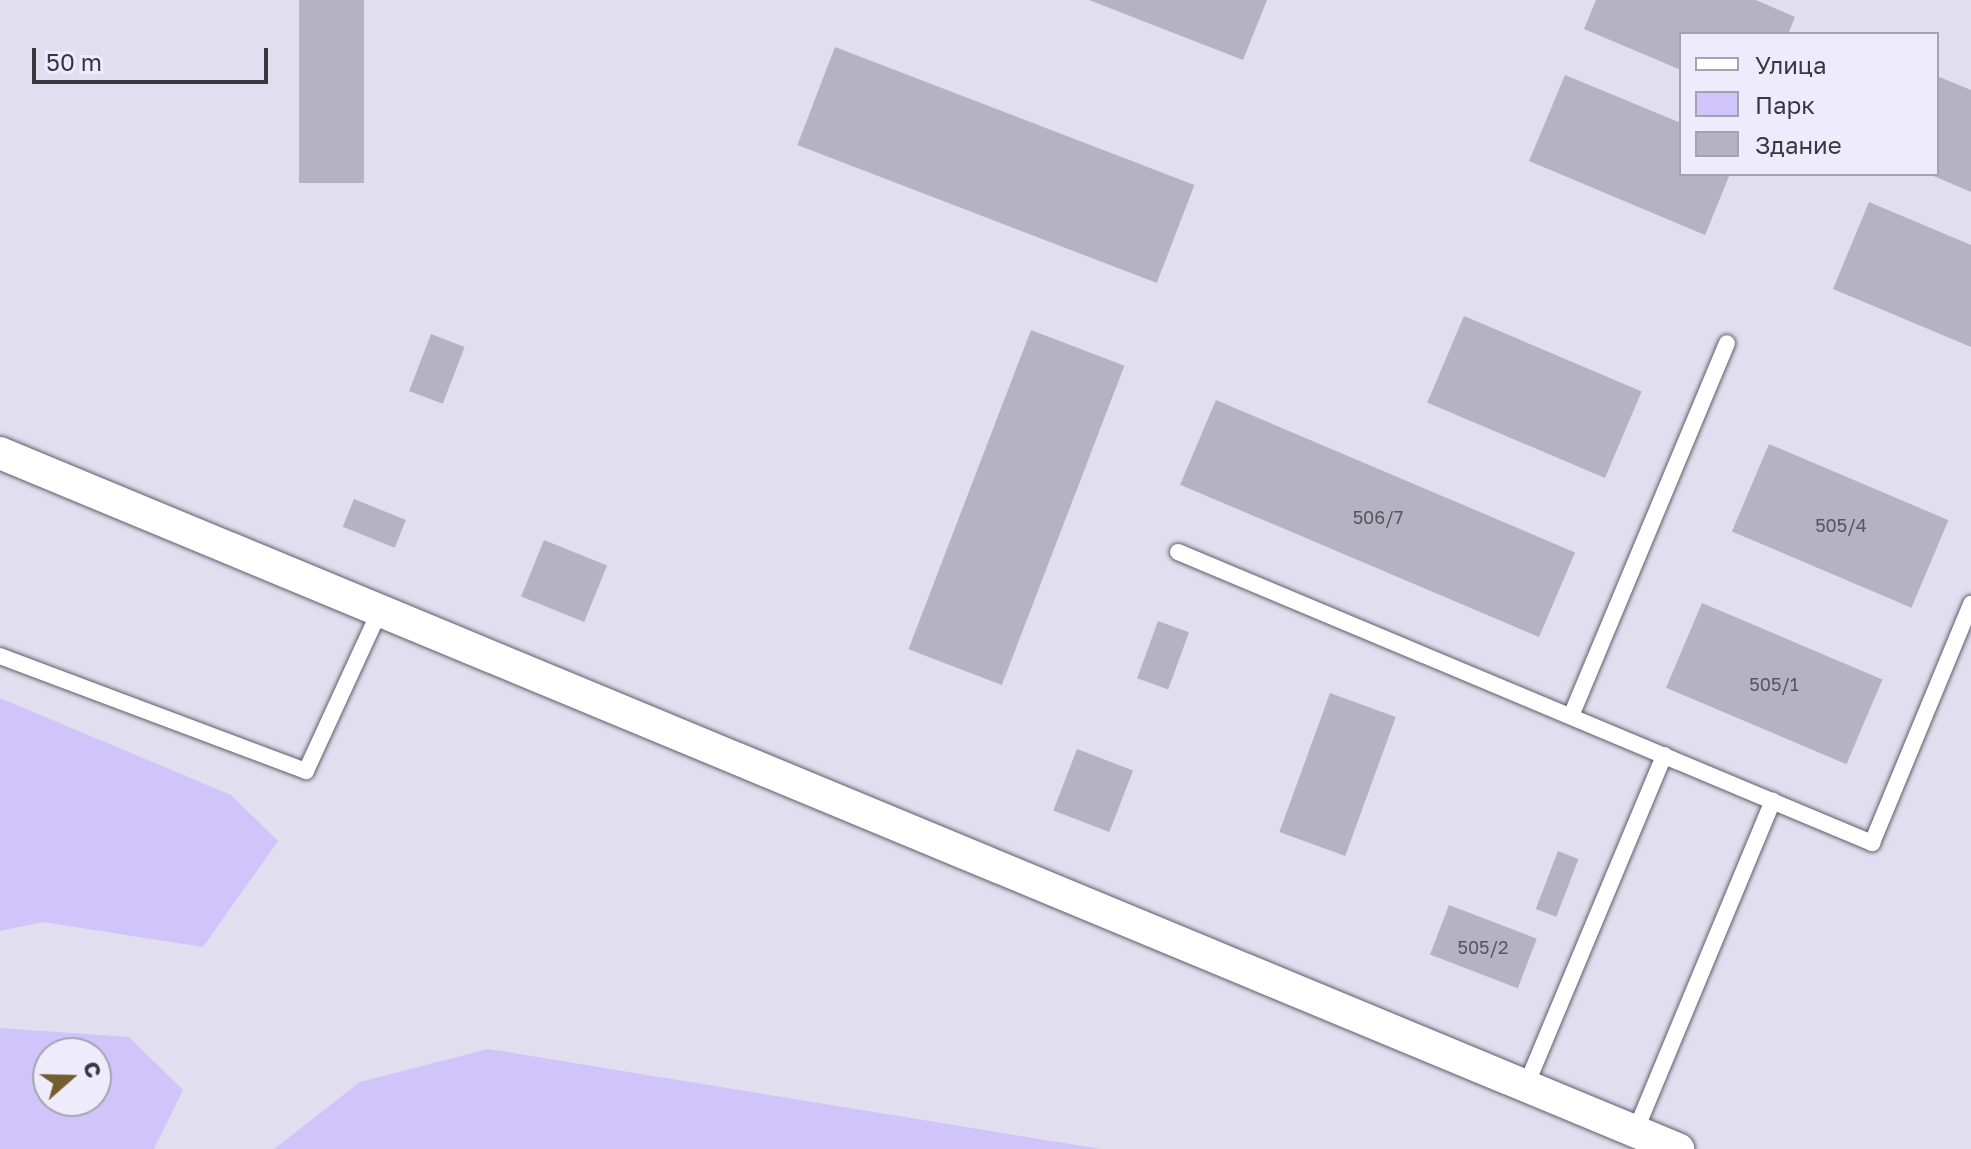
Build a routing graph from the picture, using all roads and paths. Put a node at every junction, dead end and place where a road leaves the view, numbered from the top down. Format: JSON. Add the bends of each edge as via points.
{"nodes":[{"id":1,"x":1727,"y":343,"type":"dead end"},
{"id":2,"x":0,"y":453,"type":"edge"},
{"id":3,"x":1178,"y":552,"type":"dead end"},
{"id":4,"x":1971,"y":604,"type":"edge"},
{"id":5,"x":379,"y":612,"type":"junction"},
{"id":6,"x":0,"y":656,"type":"edge"},
{"id":7,"x":1571,"y":716,"type":"junction"},
{"id":8,"x":1664,"y":755,"type":"junction"},
{"id":9,"x":1773,"y":801,"type":"junction"},
{"id":10,"x":1525,"y":1088,"type":"junction"},
{"id":11,"x":1635,"y":1132,"type":"junction"},
{"id":12,"x":1678,"y":1149,"type":"edge"}],
"edges":[{"from":1,"to":7,"type":"lane"},
{"from":2,"to":5,"type":"street"},
{"from":3,"to":7,"type":"lane"},
{"from":4,"to":9,"type":"lane","via":[[1872,843]]},
{"from":5,"to":6,"type":"lane","via":[[306,771]]},
{"from":5,"to":10,"type":"street"},
{"from":7,"to":8,"type":"lane"},
{"from":8,"to":9,"type":"lane"},
{"from":8,"to":10,"type":"lane"},
{"from":9,"to":11,"type":"lane"},
{"from":10,"to":11,"type":"street"},
{"from":11,"to":12,"type":"street"}]}
